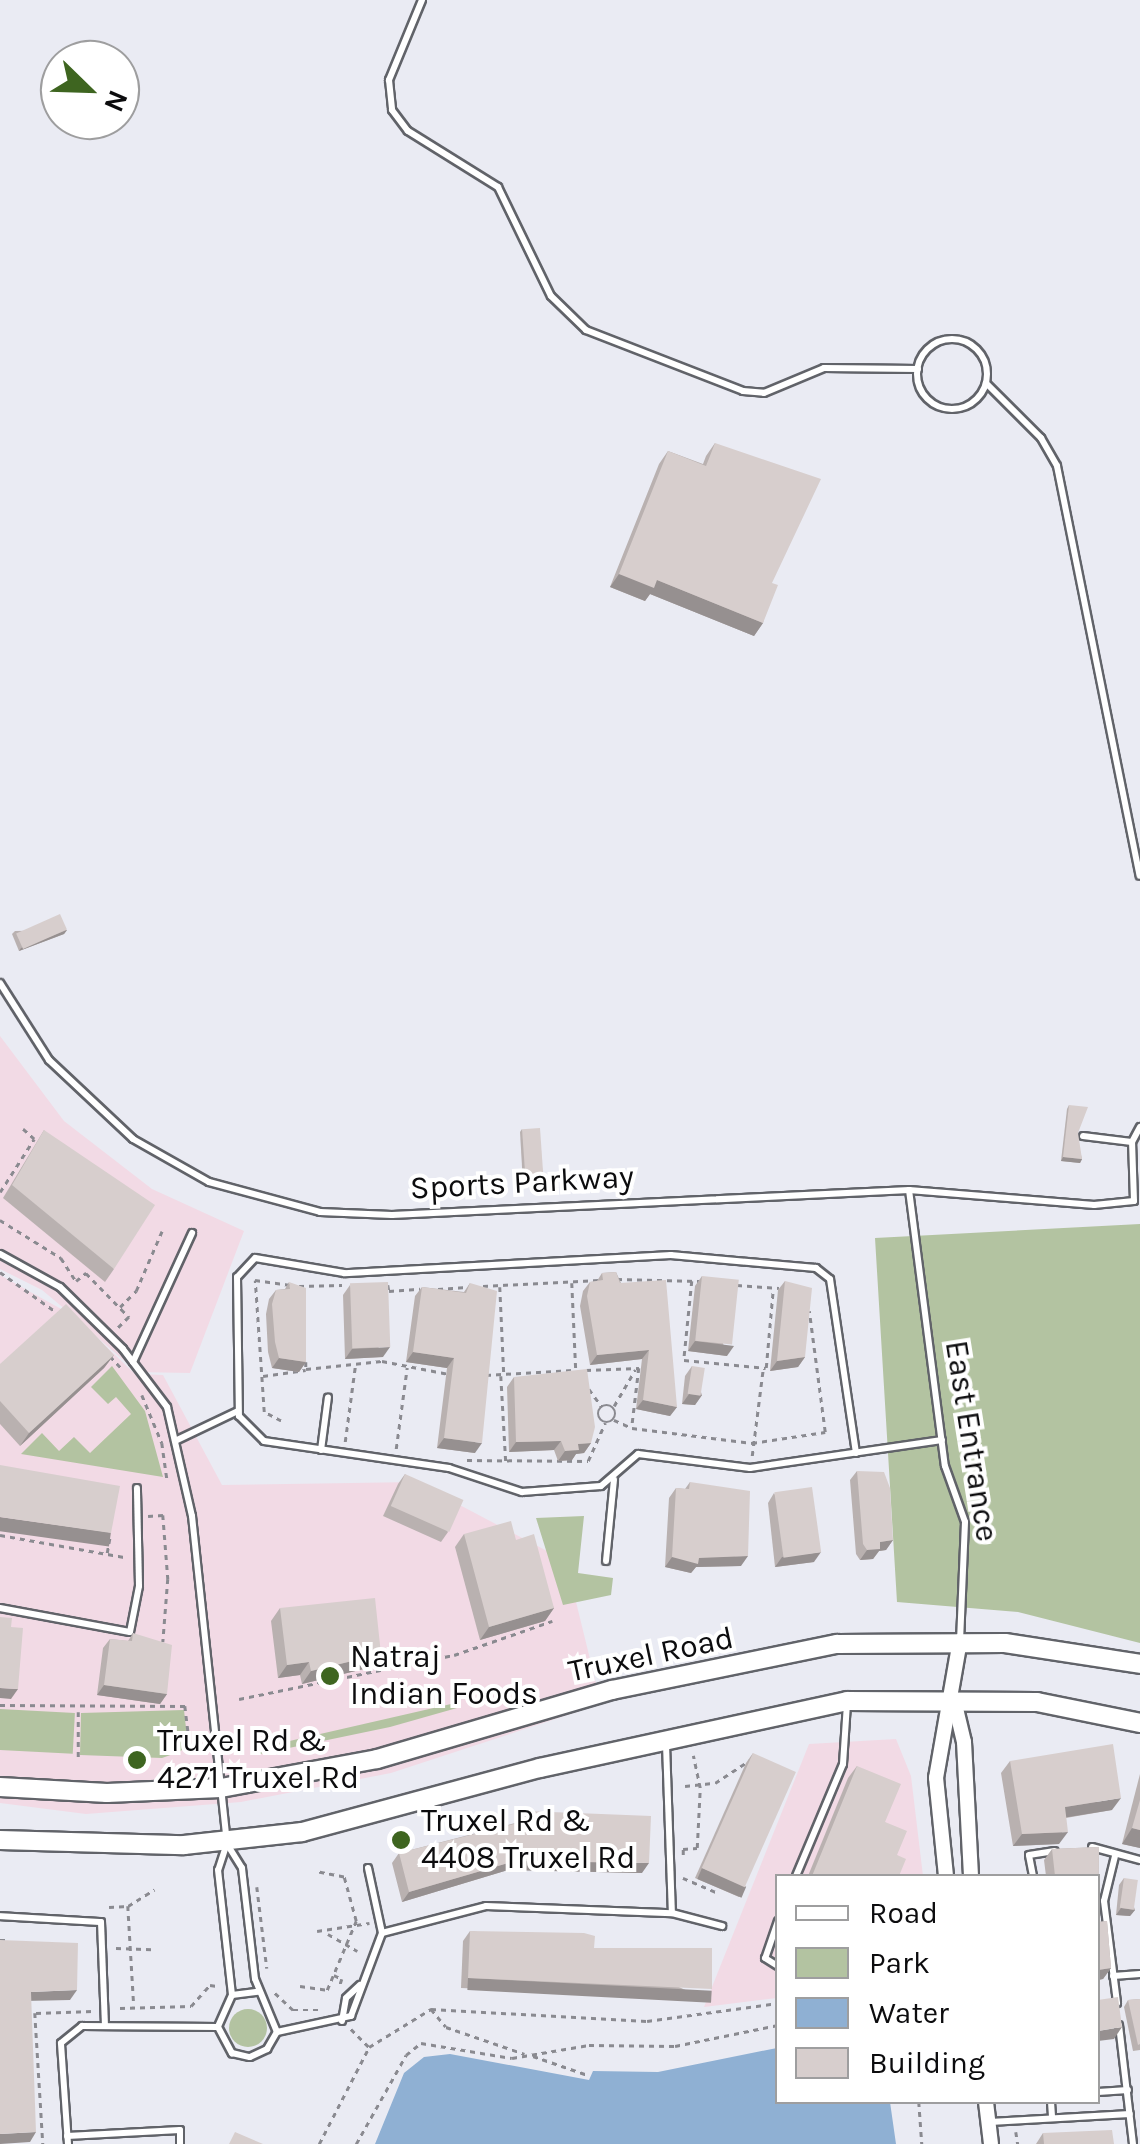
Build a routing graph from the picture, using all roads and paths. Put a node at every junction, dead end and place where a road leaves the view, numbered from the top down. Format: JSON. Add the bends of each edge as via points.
{"nodes":[{"id":1,"x":422,"y":0,"type":"edge"},
{"id":2,"x":918,"y":369,"type":"junction"},
{"id":3,"x":986,"y":383,"type":"junction"},
{"id":4,"x":1140,"y":876,"type":"edge"},
{"id":5,"x":0,"y":983,"type":"edge"},
{"id":6,"x":1140,"y":1127,"type":"edge"},
{"id":7,"x":22,"y":1129,"type":"dead end"},
{"id":8,"x":1083,"y":1136,"type":"edge"},
{"id":9,"x":1132,"y":1142,"type":"junction"},
{"id":10,"x":908,"y":1190,"type":"junction"},
{"id":11,"x":0,"y":1192,"type":"edge"},
{"id":12,"x":0,"y":1220,"type":"edge"},
{"id":13,"x":162,"y":1231,"type":"dead end"},
{"id":14,"x":192,"y":1234,"type":"dead end"},
{"id":15,"x":0,"y":1254,"type":"edge"},
{"id":16,"x":0,"y":1272,"type":"edge"},
{"id":17,"x":692,"y":1281,"type":"junction"},
{"id":18,"x":572,"y":1282,"type":"junction"},
{"id":19,"x":708,"y":1282,"type":"edge"},
{"id":20,"x":372,"y":1283,"type":"edge"},
{"id":21,"x":357,"y":1284,"type":"edge"},
{"id":22,"x":724,"y":1284,"type":"edge"},
{"id":23,"x":302,"y":1286,"type":"junction"},
{"id":24,"x":500,"y":1286,"type":"junction"},
{"id":25,"x":459,"y":1288,"type":"junction"},
{"id":26,"x":773,"y":1288,"type":"junction"},
{"id":27,"x":790,"y":1289,"type":"edge"},
{"id":28,"x":302,"y":1303,"type":"edge"},
{"id":29,"x":456,"y":1305,"type":"edge"},
{"id":30,"x":119,"y":1308,"type":"junction"},
{"id":31,"x":809,"y":1308,"type":"edge"},
{"id":32,"x":67,"y":1323,"type":"edge"},
{"id":33,"x":110,"y":1336,"type":"junction"},
{"id":34,"x":305,"y":1352,"type":"edge"},
{"id":35,"x":449,"y":1356,"type":"edge"},
{"id":36,"x":133,"y":1362,"type":"junction"},
{"id":37,"x":407,"y":1366,"type":"junction"},
{"id":38,"x":356,"y":1367,"type":"junction"},
{"id":39,"x":635,"y":1367,"type":"junction"},
{"id":40,"x":763,"y":1368,"type":"junction"},
{"id":41,"x":306,"y":1369,"type":"junction"},
{"id":42,"x":577,"y":1372,"type":"junction"},
{"id":43,"x":447,"y":1374,"type":"junction"},
{"id":44,"x":502,"y":1374,"type":"junction"},
{"id":45,"x":129,"y":1376,"type":"dead end"},
{"id":46,"x":261,"y":1376,"type":"junction"},
{"id":47,"x":466,"y":1376,"type":"edge"},
{"id":48,"x":483,"y":1376,"type":"edge"},
{"id":49,"x":586,"y":1385,"type":"edge"},
{"id":50,"x":140,"y":1392,"type":"dead end"},
{"id":51,"x":328,"y":1397,"type":"dead end"},
{"id":52,"x":602,"y":1406,"type":"junction"},
{"id":53,"x":614,"y":1408,"type":"junction"},
{"id":54,"x":238,"y":1411,"type":"junction"},
{"id":55,"x":614,"y":1420,"type":"junction"},
{"id":56,"x":280,"y":1421,"type":"dead end"},
{"id":57,"x":605,"y":1423,"type":"junction"},
{"id":58,"x":632,"y":1428,"type":"junction"},
{"id":59,"x":942,"y":1440,"type":"junction"},
{"id":60,"x":175,"y":1442,"type":"junction"},
{"id":61,"x":754,"y":1443,"type":"junction"},
{"id":62,"x":362,"y":1444,"type":"dead end"},
{"id":63,"x":379,"y":1447,"type":"dead end"},
{"id":64,"x":320,"y":1450,"type":"junction"},
{"id":65,"x":396,"y":1450,"type":"junction"},
{"id":66,"x":412,"y":1452,"type":"dead end"},
{"id":67,"x":856,"y":1453,"type":"junction"},
{"id":68,"x":752,"y":1456,"type":"dead end"},
{"id":69,"x":461,"y":1459,"type":"dead end"},
{"id":70,"x":506,"y":1465,"type":"junction"},
{"id":71,"x":614,"y":1478,"type":"junction"},
{"id":72,"x":167,"y":1479,"type":"dead end"},
{"id":73,"x":136,"y":1488,"type":"dead end"},
{"id":74,"x":137,"y":1518,"type":"junction"},
{"id":75,"x":0,"y":1536,"type":"edge"},
{"id":76,"x":107,"y":1553,"type":"junction"},
{"id":77,"x":124,"y":1557,"type":"dead end"},
{"id":78,"x":606,"y":1561,"type":"dead end"},
{"id":79,"x":0,"y":1608,"type":"edge"},
{"id":80,"x":552,"y":1621,"type":"edge"},
{"id":81,"x":960,"y":1642,"type":"junction"},
{"id":82,"x":162,"y":1648,"type":"edge"},
{"id":83,"x":1140,"y":1664,"type":"edge"},
{"id":84,"x":954,"y":1699,"type":"junction"},
{"id":85,"x":239,"y":1700,"type":"dead end"},
{"id":86,"x":846,"y":1702,"type":"junction"},
{"id":87,"x":0,"y":1706,"type":"edge"},
{"id":88,"x":78,"y":1710,"type":"junction"},
{"id":89,"x":1140,"y":1724,"type":"edge"},
{"id":90,"x":665,"y":1740,"type":"junction"},
{"id":91,"x":190,"y":1748,"type":"dead end"},
{"id":92,"x":692,"y":1756,"type":"dead end"},
{"id":93,"x":78,"y":1757,"type":"dead end"},
{"id":94,"x":760,"y":1764,"type":"edge"},
{"id":95,"x":685,"y":1786,"type":"dead end"},
{"id":96,"x":700,"y":1786,"type":"junction"},
{"id":97,"x":0,"y":1787,"type":"edge"},
{"id":98,"x":222,"y":1788,"type":"junction"},
{"id":99,"x":0,"y":1840,"type":"edge"},
{"id":100,"x":227,"y":1844,"type":"junction"},
{"id":101,"x":1076,"y":1849,"type":"edge"},
{"id":102,"x":1060,"y":1851,"type":"edge"},
{"id":103,"x":1115,"y":1856,"type":"junction"},
{"id":104,"x":1140,"y":1860,"type":"edge"},
{"id":105,"x":368,"y":1868,"type":"dead end"},
{"id":106,"x":318,"y":1872,"type":"dead end"},
{"id":107,"x":797,"y":1874,"type":"edge"},
{"id":108,"x":946,"y":1874,"type":"edge"},
{"id":109,"x":971,"y":1874,"type":"edge"},
{"id":110,"x":1032,"y":1874,"type":"edge"},
{"id":111,"x":682,"y":1878,"type":"junction"},
{"id":112,"x":253,"y":1884,"type":"dead end"},
{"id":113,"x":154,"y":1890,"type":"dead end"},
{"id":114,"x":682,"y":1891,"type":"dead end"},
{"id":115,"x":716,"y":1892,"type":"dead end"},
{"id":116,"x":1101,"y":1902,"type":"edge"},
{"id":117,"x":128,"y":1906,"type":"junction"},
{"id":118,"x":109,"y":1907,"type":"dead end"},
{"id":119,"x":672,"y":1913,"type":"junction"},
{"id":120,"x":0,"y":1916,"type":"edge"},
{"id":121,"x":370,"y":1922,"type":"dead end"},
{"id":122,"x":354,"y":1926,"type":"junction"},
{"id":123,"x":722,"y":1926,"type":"dead end"},
{"id":124,"x":775,"y":1929,"type":"edge"},
{"id":125,"x":317,"y":1932,"type":"dead end"},
{"id":126,"x":326,"y":1933,"type":"junction"},
{"id":127,"x":382,"y":1933,"type":"junction"},
{"id":128,"x":0,"y":1940,"type":"edge"},
{"id":129,"x":10,"y":1940,"type":"edge"},
{"id":130,"x":346,"y":1946,"type":"junction"},
{"id":131,"x":130,"y":1947,"type":"junction"},
{"id":132,"x":115,"y":1948,"type":"dead end"},
{"id":133,"x":152,"y":1949,"type":"dead end"},
{"id":134,"x":358,"y":1951,"type":"dead end"},
{"id":135,"x":775,"y":1964,"type":"edge"},
{"id":136,"x":216,"y":1968,"type":"dead end"},
{"id":137,"x":1140,"y":1974,"type":"edge"},
{"id":138,"x":334,"y":1975,"type":"junction"},
{"id":139,"x":1113,"y":1976,"type":"junction"},
{"id":140,"x":360,"y":1985,"type":"junction"},
{"id":141,"x":300,"y":1986,"type":"dead end"},
{"id":142,"x":258,"y":1992,"type":"junction"},
{"id":143,"x":337,"y":1993,"type":"dead end"},
{"id":144,"x":232,"y":1995,"type":"junction"},
{"id":145,"x":775,"y":2002,"type":"edge"},
{"id":146,"x":120,"y":2008,"type":"dead end"},
{"id":147,"x":134,"y":2008,"type":"junction"},
{"id":148,"x":431,"y":2009,"type":"junction"},
{"id":149,"x":329,"y":2010,"type":"dead end"},
{"id":150,"x":104,"y":2011,"type":"junction"},
{"id":151,"x":18,"y":2012,"type":"edge"},
{"id":152,"x":35,"y":2013,"type":"junction"},
{"id":153,"x":342,"y":2021,"type":"junction"},
{"id":154,"x":105,"y":2025,"type":"junction"},
{"id":155,"x":775,"y":2026,"type":"edge"},
{"id":156,"x":218,"y":2027,"type":"junction"},
{"id":157,"x":354,"y":2031,"type":"dead end"},
{"id":158,"x":277,"y":2032,"type":"junction"},
{"id":159,"x":369,"y":2047,"type":"junction"},
{"id":160,"x":529,"y":2055,"type":"junction"},
{"id":161,"x":588,"y":2075,"type":"dead end"},
{"id":162,"x":1128,"y":2090,"type":"junction"},
{"id":163,"x":1100,"y":2092,"type":"edge"},
{"id":164,"x":919,"y":2104,"type":"edge"},
{"id":165,"x":986,"y":2104,"type":"edge"},
{"id":166,"x":1050,"y":2104,"type":"edge"},
{"id":167,"x":1130,"y":2114,"type":"junction"},
{"id":168,"x":1052,"y":2118,"type":"junction"},
{"id":169,"x":989,"y":2122,"type":"junction"},
{"id":170,"x":68,"y":2140,"type":"edge"},
{"id":171,"x":43,"y":2144,"type":"edge"},
{"id":172,"x":180,"y":2144,"type":"edge"},
{"id":173,"x":319,"y":2144,"type":"edge"},
{"id":174,"x":356,"y":2144,"type":"edge"},
{"id":175,"x":922,"y":2144,"type":"edge"},
{"id":176,"x":992,"y":2144,"type":"edge"},
{"id":177,"x":1133,"y":2144,"type":"edge"}],
"edges":[{"from":1,"to":2,"type":"lane","via":[[389,80],[399,124],[498,187],[551,296],[586,330],[744,391],[764,392],[824,368]]},
{"from":2,"to":3,"type":"lane","via":[[923,393],[942,408],[966,406]]},
{"from":2,"to":3,"type":"lane","via":[[929,348],[954,339],[982,355]]},
{"from":3,"to":4,"type":"lane","via":[[1040,438],[1057,466]]},
{"from":5,"to":10,"type":"lane","name":"Sports Parkway","via":[[49,1060],[98,1112],[182,1170],[278,1204],[378,1215]]},
{"from":6,"to":9,"type":"lane"},
{"from":7,"to":11,"type":"path","via":[[34,1139]]},
{"from":8,"to":9,"type":"lane"},
{"from":9,"to":10,"type":"lane","name":"Sports Parkway","via":[[1134,1201],[1094,1206]]},
{"from":10,"to":59,"type":"lane","name":"East Entrance"},
{"from":12,"to":30,"type":"path","via":[[61,1258],[76,1281],[86,1274]]},
{"from":13,"to":30,"type":"path","via":[[136,1291]]},
{"from":14,"to":36,"type":"lane"},
{"from":15,"to":33,"type":"lane","via":[[60,1287]]},
{"from":16,"to":32,"type":"path","via":[[42,1296]]},
{"from":17,"to":18,"type":"path"},
{"from":17,"to":19,"type":"path"},
{"from":17,"to":40,"type":"path","via":[[684,1360]]},
{"from":18,"to":24,"type":"path"},
{"from":18,"to":42,"type":"path"},
{"from":20,"to":25,"type":"path","via":[[388,1282],[389,1291]]},
{"from":21,"to":23,"type":"path"},
{"from":22,"to":26,"type":"path"},
{"from":23,"to":28,"type":"path"},
{"from":23,"to":46,"type":"path","via":[[255,1280]]},
{"from":24,"to":25,"type":"path"},
{"from":24,"to":44,"type":"path"},
{"from":25,"to":29,"type":"path"},
{"from":26,"to":27,"type":"path"},
{"from":26,"to":40,"type":"path"},
{"from":30,"to":33,"type":"path","via":[[129,1318]]},
{"from":31,"to":61,"type":"path","via":[[825,1432]]},
{"from":33,"to":36,"type":"lane"},
{"from":33,"to":45,"type":"path","via":[[100,1346]]},
{"from":34,"to":41,"type":"path"},
{"from":35,"to":43,"type":"path"},
{"from":36,"to":60,"type":"lane","via":[[167,1407]]},
{"from":37,"to":38,"type":"path","via":[[382,1361]]},
{"from":37,"to":43,"type":"path"},
{"from":37,"to":65,"type":"path"},
{"from":38,"to":41,"type":"path"},
{"from":38,"to":62,"type":"path","via":[[344,1442]]},
{"from":39,"to":42,"type":"path"},
{"from":39,"to":53,"type":"path"},
{"from":39,"to":58,"type":"path"},
{"from":40,"to":61,"type":"path"},
{"from":41,"to":46,"type":"path"},
{"from":42,"to":44,"type":"path"},
{"from":43,"to":47,"type":"path"},
{"from":44,"to":48,"type":"path"},
{"from":44,"to":70,"type":"path"},
{"from":46,"to":56,"type":"path","via":[[264,1412]]},
{"from":49,"to":52,"type":"path"},
{"from":50,"to":72,"type":"path","via":[[162,1442]]},
{"from":51,"to":64,"type":"lane"},
{"from":52,"to":53,"type":"path"},
{"from":52,"to":57,"type":"path","via":[[598,1416]]},
{"from":53,"to":55,"type":"path"},
{"from":54,"to":60,"type":"lane"},
{"from":54,"to":64,"type":"lane","via":[[264,1441]]},
{"from":54,"to":67,"type":"lane","via":[[234,1295],[242,1266],[255,1258],[344,1273],[670,1254],[816,1268],[830,1279]]},
{"from":55,"to":57,"type":"path"},
{"from":55,"to":58,"type":"path"},
{"from":57,"to":70,"type":"path","via":[[588,1461]]},
{"from":58,"to":61,"type":"path"},
{"from":59,"to":67,"type":"lane"},
{"from":59,"to":81,"type":"lane","name":"East Entrance","via":[[965,1522]]},
{"from":60,"to":98,"type":"lane","via":[[192,1516]]},
{"from":61,"to":68,"type":"path"},
{"from":63,"to":65,"type":"path"},
{"from":64,"to":71,"type":"lane","via":[[448,1468],[522,1492],[601,1486]]},
{"from":65,"to":66,"type":"path"},
{"from":67,"to":71,"type":"lane","via":[[750,1468],[638,1454]]},
{"from":69,"to":70,"type":"path"},
{"from":71,"to":78,"type":"lane"},
{"from":73,"to":74,"type":"lane"},
{"from":74,"to":76,"type":"path","via":[[112,1520]]},
{"from":74,"to":79,"type":"lane","via":[[138,1586],[130,1632]]},
{"from":74,"to":82,"type":"path","via":[[163,1515],[168,1578]]},
{"from":75,"to":76,"type":"path"},
{"from":76,"to":77,"type":"path"},
{"from":80,"to":85,"type":"path","via":[[454,1656]]},
{"from":81,"to":83,"type":"main road","name":"Truxel Road","via":[[1078,1649]]},
{"from":81,"to":84,"type":"street"},
{"from":81,"to":98,"type":"main road","name":"Truxel Road","via":[[837,1644],[612,1690],[376,1759]]},
{"from":84,"to":86,"type":"main road"},
{"from":84,"to":89,"type":"main road","via":[[1072,1706]]},
{"from":84,"to":108,"type":"street","via":[[938,1745],[936,1778]]},
{"from":84,"to":109,"type":"street","via":[[964,1742]]},
{"from":86,"to":90,"type":"main road"},
{"from":86,"to":107,"type":"lane","via":[[844,1764]]},
{"from":87,"to":88,"type":"path"},
{"from":88,"to":91,"type":"path","via":[[186,1706]]},
{"from":88,"to":93,"type":"path"},
{"from":90,"to":100,"type":"main road","via":[[302,1832]]},
{"from":90,"to":119,"type":"lane","via":[[672,1777]]},
{"from":92,"to":96,"type":"path"},
{"from":94,"to":96,"type":"path","via":[[735,1765]]},
{"from":95,"to":96,"type":"path"},
{"from":96,"to":111,"type":"path","via":[[697,1848],[683,1848]]},
{"from":97,"to":98,"type":"main road","name":"Truxel Road","via":[[107,1793]]},
{"from":98,"to":100,"type":"lane"},
{"from":99,"to":100,"type":"main road"},
{"from":100,"to":142,"type":"lane","via":[[242,1868]]},
{"from":100,"to":144,"type":"lane","via":[[218,1870]]},
{"from":101,"to":103,"type":"lane"},
{"from":102,"to":110,"type":"lane","via":[[1029,1854]]},
{"from":103,"to":104,"type":"lane"},
{"from":103,"to":116,"type":"lane"},
{"from":105,"to":127,"type":"lane"},
{"from":106,"to":122,"type":"path","via":[[344,1877]]},
{"from":111,"to":114,"type":"path"},
{"from":111,"to":115,"type":"path"},
{"from":112,"to":149,"type":"path","via":[[269,1988],[292,2010]]},
{"from":113,"to":117,"type":"path"},
{"from":116,"to":139,"type":"lane"},
{"from":117,"to":118,"type":"path"},
{"from":117,"to":131,"type":"path"},
{"from":119,"to":123,"type":"lane"},
{"from":119,"to":127,"type":"lane","via":[[486,1906]]},
{"from":120,"to":150,"type":"lane","via":[[101,1922]]},
{"from":121,"to":122,"type":"path"},
{"from":122,"to":126,"type":"path"},
{"from":122,"to":130,"type":"path"},
{"from":124,"to":135,"type":"lane","via":[[764,1958]]},
{"from":125,"to":126,"type":"path"},
{"from":126,"to":130,"type":"path"},
{"from":127,"to":140,"type":"lane"},
{"from":128,"to":129,"type":"path"},
{"from":130,"to":134,"type":"path"},
{"from":130,"to":138,"type":"path"},
{"from":131,"to":132,"type":"path"},
{"from":131,"to":133,"type":"path"},
{"from":131,"to":147,"type":"path"},
{"from":136,"to":147,"type":"path","via":[[218,1986],[210,1985],[199,2002]]},
{"from":137,"to":139,"type":"lane"},
{"from":138,"to":141,"type":"path","via":[[326,1990]]},
{"from":138,"to":143,"type":"path","via":[[342,1979]]},
{"from":139,"to":162,"type":"lane"},
{"from":140,"to":153,"type":"lane","via":[[358,2003]]},
{"from":140,"to":153,"type":"lane","via":[[346,1998]]},
{"from":142,"to":144,"type":"lane"},
{"from":142,"to":158,"type":"lane"},
{"from":144,"to":156,"type":"lane"},
{"from":145,"to":148,"type":"path","via":[[647,2021]]},
{"from":146,"to":147,"type":"path"},
{"from":148,"to":159,"type":"path"},
{"from":148,"to":160,"type":"path","via":[[446,2027]]},
{"from":150,"to":152,"type":"path"},
{"from":150,"to":154,"type":"lane"},
{"from":151,"to":152,"type":"path"},
{"from":152,"to":171,"type":"path"},
{"from":153,"to":158,"type":"lane"},
{"from":154,"to":156,"type":"lane"},
{"from":154,"to":170,"type":"lane","via":[[82,2026],[61,2043]]},
{"from":155,"to":160,"type":"path","via":[[674,2046],[589,2045]]},
{"from":156,"to":158,"type":"lane","via":[[232,2053],[250,2057],[267,2049]]},
{"from":157,"to":159,"type":"path"},
{"from":159,"to":173,"type":"path"},
{"from":160,"to":161,"type":"path"},
{"from":160,"to":174,"type":"path","via":[[421,2043],[406,2055]]},
{"from":162,"to":163,"type":"lane"},
{"from":162,"to":167,"type":"lane"},
{"from":164,"to":175,"type":"path"},
{"from":165,"to":169,"type":"street"},
{"from":166,"to":168,"type":"lane"},
{"from":167,"to":168,"type":"lane"},
{"from":167,"to":177,"type":"lane"},
{"from":168,"to":169,"type":"lane"},
{"from":169,"to":176,"type":"street"},
{"from":170,"to":172,"type":"lane","via":[[180,2130]]}]}
